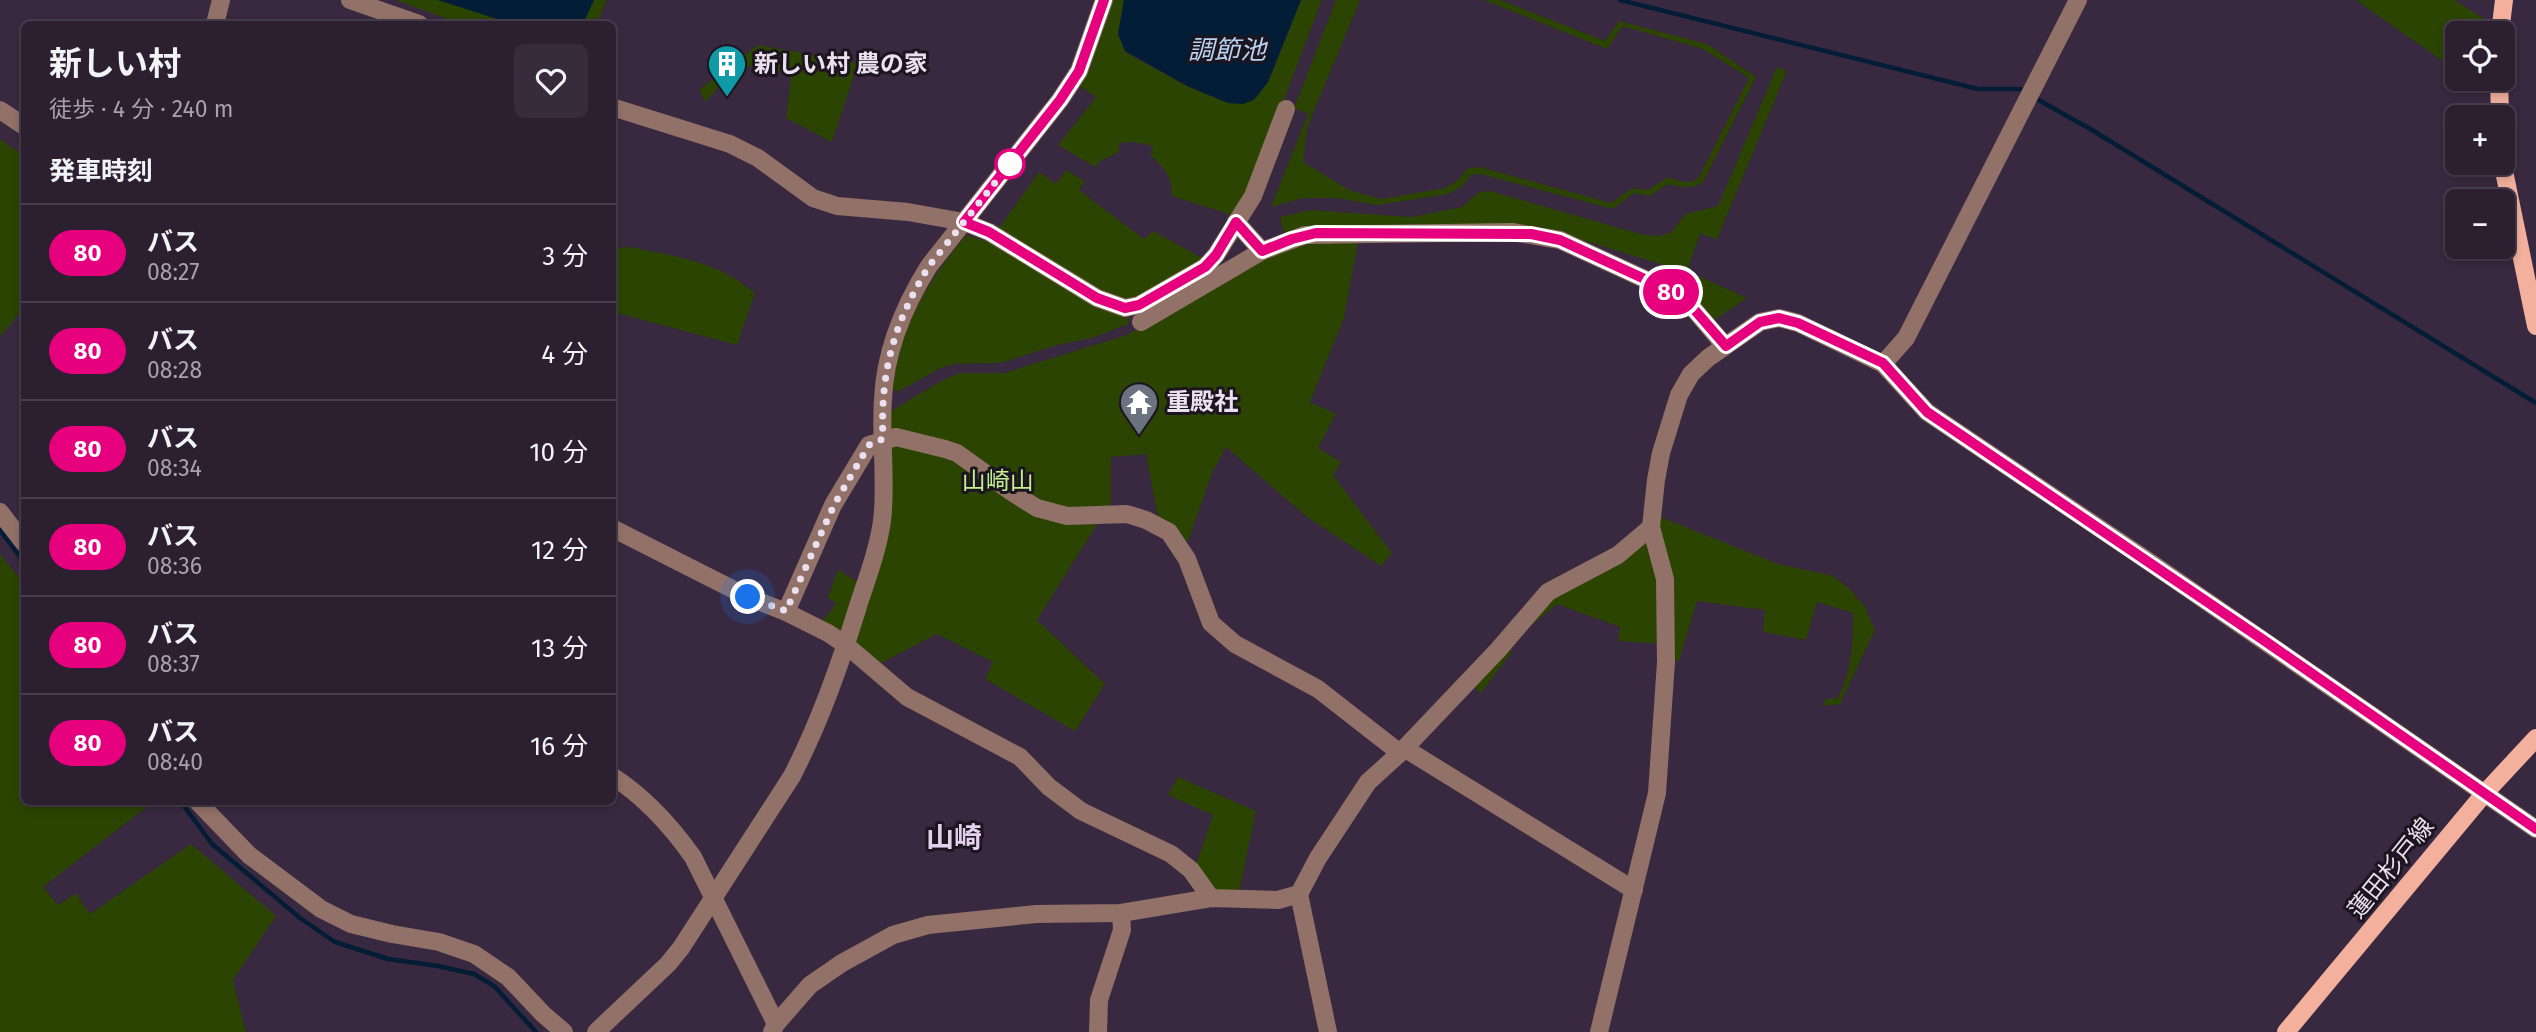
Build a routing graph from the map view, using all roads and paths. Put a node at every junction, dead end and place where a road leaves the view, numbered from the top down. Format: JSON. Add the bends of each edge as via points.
{"nodes":[{"id":1,"x":221,"y":0,"type":"edge"},
{"id":2,"x":350,"y":0,"type":"edge"},
{"id":3,"x":1104,"y":0,"type":"edge"},
{"id":4,"x":2078,"y":0,"type":"edge"},
{"id":5,"x":2504,"y":0,"type":"edge"},
{"id":6,"x":219,"y":21,"type":"edge"},
{"id":7,"x":410,"y":21,"type":"edge"},
{"id":8,"x":2501,"y":21,"type":"edge"},
{"id":9,"x":616,"y":108,"type":"edge"},
{"id":10,"x":1286,"y":109,"type":"dead end"},
{"id":11,"x":0,"y":110,"type":"edge"},
{"id":12,"x":21,"y":124,"type":"edge"},
{"id":13,"x":2505,"y":175,"type":"edge"},
{"id":14,"x":964,"y":222,"type":"junction"},
{"id":15,"x":1236,"y":222,"type":"junction"},
{"id":16,"x":1262,"y":251,"type":"junction"},
{"id":17,"x":1141,"y":322,"type":"dead end"},
{"id":18,"x":2536,"y":326,"type":"edge"},
{"id":19,"x":1726,"y":346,"type":"junction"},
{"id":20,"x":1883,"y":363,"type":"junction"},
{"id":21,"x":883,"y":439,"type":"junction"},
{"id":22,"x":0,"y":512,"type":"edge"},
{"id":23,"x":1651,"y":527,"type":"junction"},
{"id":24,"x":616,"y":530,"type":"edge"},
{"id":25,"x":21,"y":539,"type":"edge"},
{"id":26,"x":786,"y":611,"type":"junction"},
{"id":27,"x":846,"y":645,"type":"junction"},
{"id":28,"x":2536,"y":738,"type":"edge"},
{"id":29,"x":1402,"y":750,"type":"junction"},
{"id":30,"x":616,"y":779,"type":"edge"},
{"id":31,"x":2484,"y":794,"type":"junction"},
{"id":32,"x":201,"y":805,"type":"edge"},
{"id":33,"x":2536,"y":829,"type":"edge"},
{"id":34,"x":1634,"y":890,"type":"junction"},
{"id":35,"x":1299,"y":894,"type":"junction"},
{"id":36,"x":1212,"y":898,"type":"junction"},
{"id":37,"x":714,"y":900,"type":"junction"},
{"id":38,"x":1121,"y":913,"type":"junction"},
{"id":39,"x":774,"y":1028,"type":"edge"},
{"id":40,"x":564,"y":1032,"type":"edge"},
{"id":41,"x":596,"y":1032,"type":"edge"},
{"id":42,"x":1098,"y":1032,"type":"edge"},
{"id":43,"x":1328,"y":1032,"type":"edge"},
{"id":44,"x":1599,"y":1032,"type":"edge"},
{"id":45,"x":2286,"y":1032,"type":"edge"}],
"edges":[{"from":1,"to":6,"type":"street"},
{"from":2,"to":7,"type":"street"},
{"from":3,"to":14,"type":"street","via":[[1073,81]]},
{"from":4,"to":20,"type":"street","via":[[1906,338]]},
{"from":5,"to":8,"type":"main road"},
{"from":9,"to":14,"type":"street","via":[[730,144],[758,158],[813,198],[837,206]]},
{"from":10,"to":15,"type":"street","via":[[1253,196]]},
{"from":11,"to":12,"type":"street"},
{"from":13,"to":18,"type":"main road"},
{"from":14,"to":15,"type":"street","via":[[989,232],[1097,298],[1125,308],[1139,305],[1205,267]]},
{"from":14,"to":21,"type":"street","via":[[918,284],[891,348],[882,401]]},
{"from":15,"to":16,"type":"street"},
{"from":16,"to":17,"type":"street"},
{"from":16,"to":19,"type":"street","via":[[1316,233],[1531,234],[1560,240],[1675,293]]},
{"from":19,"to":20,"type":"street","via":[[1760,322],[1779,318]]},
{"from":19,"to":23,"type":"street","via":[[1691,374],[1679,395],[1659,462]]},
{"from":20,"to":31,"type":"street","via":[[1927,412]]},
{"from":21,"to":26,"type":"street","via":[[869,445],[834,505]]},
{"from":21,"to":27,"type":"street","via":[[882,520]]},
{"from":21,"to":29,"type":"street","via":[[896,437],[957,453],[1023,500],[1053,513],[1127,514],[1169,532],[1187,559],[1211,623],[1235,644],[1318,689]]},
{"from":22,"to":25,"type":"street"},
{"from":23,"to":29,"type":"street","via":[[1618,555],[1548,592]]},
{"from":23,"to":34,"type":"street","via":[[1665,579],[1666,662],[1657,793]]},
{"from":24,"to":26,"type":"street","via":[[748,597]]},
{"from":26,"to":27,"type":"street"},
{"from":27,"to":36,"type":"street","via":[[907,697],[1020,757],[1081,811],[1171,854],[1191,870]]},
{"from":27,"to":37,"type":"street","via":[[802,756]]},
{"from":28,"to":31,"type":"main road","name":"蓮田杉戸線"},
{"from":29,"to":34,"type":"street"},
{"from":29,"to":35,"type":"street","via":[[1368,782]]},
{"from":30,"to":37,"type":"street","via":[[634,790],[677,834]]},
{"from":31,"to":33,"type":"street"},
{"from":31,"to":45,"type":"main road","name":"蓮田杉戸線"},
{"from":32,"to":40,"type":"street","via":[[249,855],[321,909],[351,924],[474,954],[508,977]]},
{"from":34,"to":44,"type":"street"},
{"from":35,"to":36,"type":"street","via":[[1278,900]]},
{"from":35,"to":43,"type":"street"},
{"from":36,"to":38,"type":"street"},
{"from":37,"to":39,"type":"street"},
{"from":37,"to":41,"type":"street","via":[[668,964]]},
{"from":38,"to":39,"type":"street","via":[[1023,915],[928,925],[893,936],[810,985]]},
{"from":38,"to":42,"type":"street","via":[[1122,930],[1099,1000]]}]}
